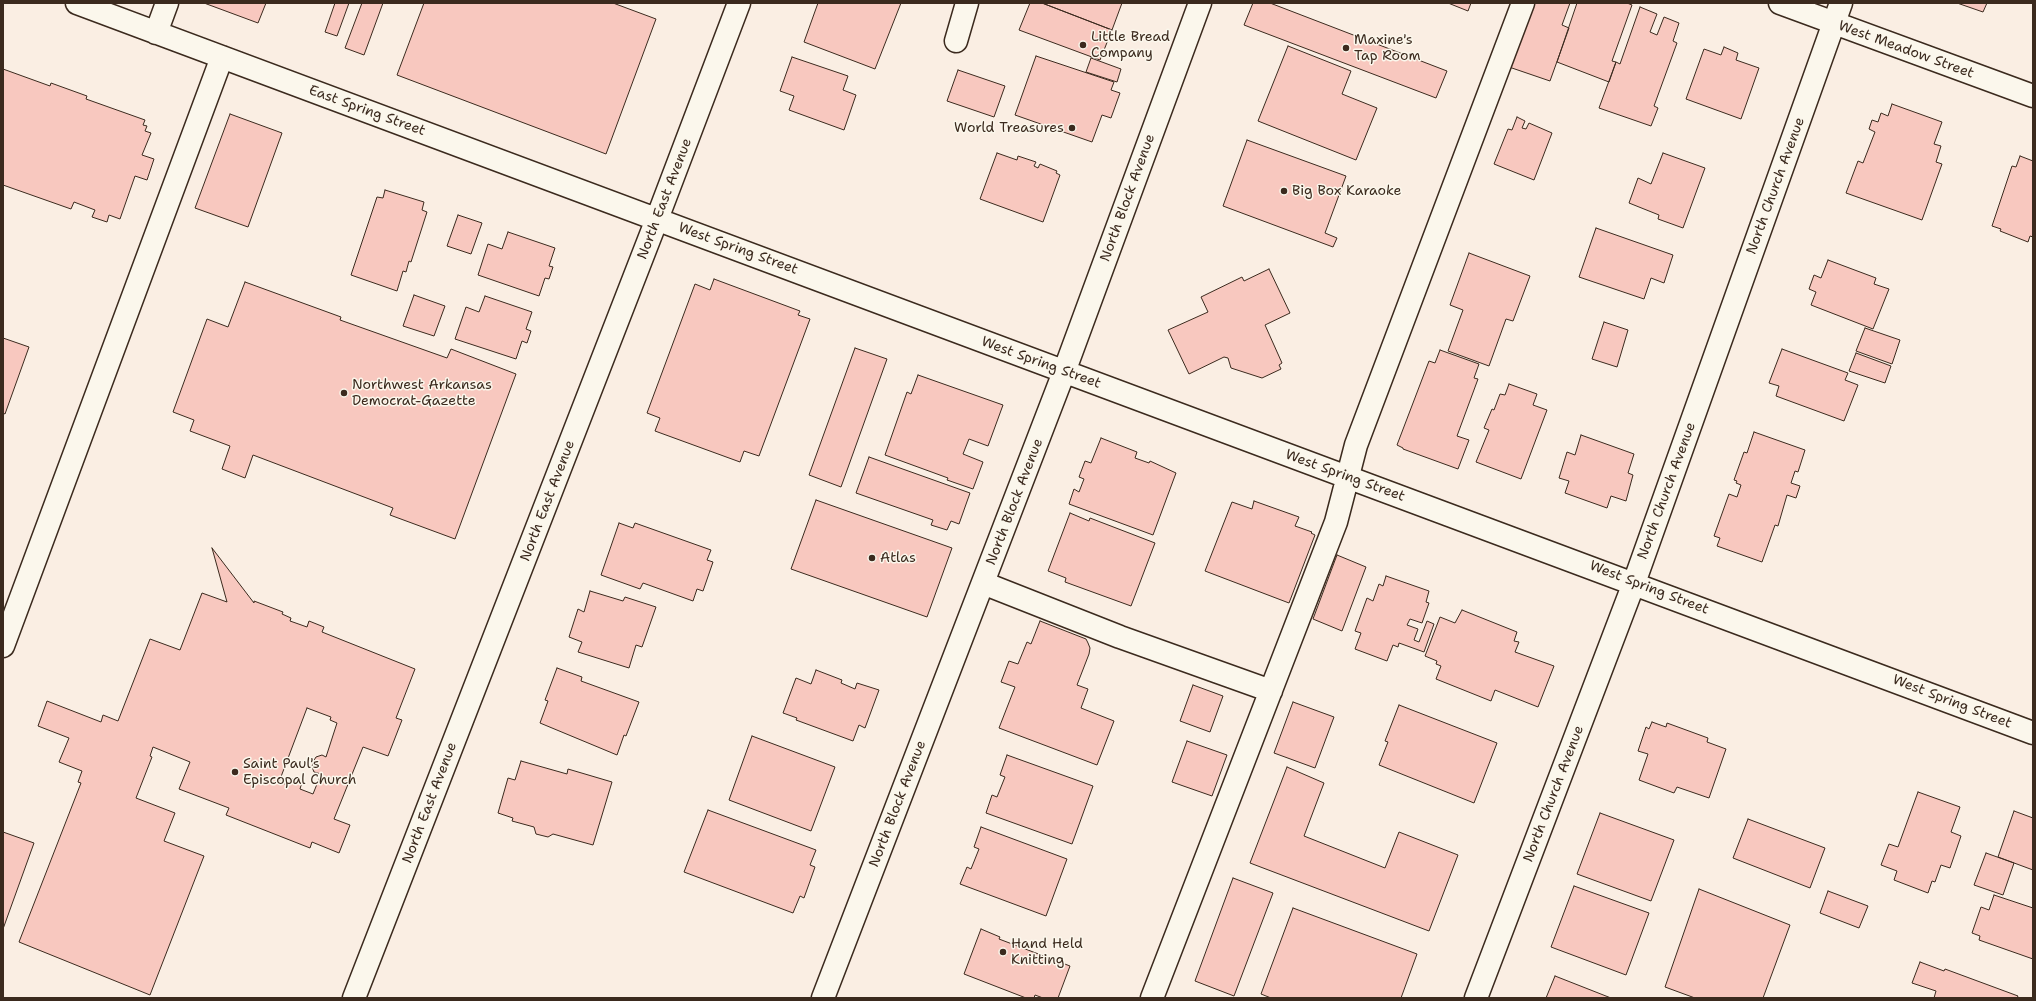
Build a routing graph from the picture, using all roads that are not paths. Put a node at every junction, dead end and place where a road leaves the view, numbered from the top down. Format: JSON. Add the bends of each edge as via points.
{"nodes":[{"id":1,"x":77,"y":3,"type":"edge"},
{"id":2,"x":167,"y":3,"type":"edge"},
{"id":3,"x":739,"y":3,"type":"edge"},
{"id":4,"x":967,"y":3,"type":"edge"},
{"id":5,"x":1200,"y":3,"type":"edge"},
{"id":6,"x":1523,"y":3,"type":"edge"},
{"id":7,"x":1780,"y":3,"type":"edge"},
{"id":8,"x":1842,"y":3,"type":"edge"},
{"id":9,"x":1834,"y":23,"type":"junction"},
{"id":10,"x":156,"y":33,"type":"junction"},
{"id":11,"x":956,"y":41,"type":"dead end"},
{"id":12,"x":222,"y":57,"type":"junction"},
{"id":13,"x":2033,"y":96,"type":"edge"},
{"id":14,"x":657,"y":219,"type":"junction"},
{"id":15,"x":1064,"y":372,"type":"junction"},
{"id":16,"x":1348,"y":477,"type":"junction"},
{"id":17,"x":1634,"y":582,"type":"junction"},
{"id":18,"x":983,"y":583,"type":"junction"},
{"id":19,"x":3,"y":646,"type":"edge"},
{"id":20,"x":1271,"y":691,"type":"junction"},
{"id":21,"x":2033,"y":733,"type":"edge"},
{"id":22,"x":354,"y":998,"type":"edge"},
{"id":23,"x":823,"y":998,"type":"edge"},
{"id":24,"x":1152,"y":998,"type":"edge"},
{"id":25,"x":1476,"y":998,"type":"edge"}],
"edges":[{"from":1,"to":10,"type":"street","name":"East Spring Street"},
{"from":2,"to":10,"type":"street"},
{"from":3,"to":14,"type":"street","name":"North East Avenue"},
{"from":4,"to":11,"type":"street"},
{"from":5,"to":15,"type":"street","name":"North Block Avenue"},
{"from":6,"to":16,"type":"street","via":[[1356,445]]},
{"from":7,"to":9,"type":"street","name":"West Meadow Street"},
{"from":8,"to":9,"type":"street","name":"North Church Avenue"},
{"from":9,"to":13,"type":"street","name":"West Meadow Street"},
{"from":9,"to":17,"type":"street","name":"North Church Avenue"},
{"from":10,"to":12,"type":"street","name":"East Spring Street"},
{"from":12,"to":14,"type":"street","name":"East Spring Street"},
{"from":12,"to":19,"type":"street"},
{"from":14,"to":15,"type":"street","name":"West Spring Street"},
{"from":14,"to":22,"type":"street","name":"North East Avenue"},
{"from":15,"to":16,"type":"street","name":"West Spring Street"},
{"from":15,"to":18,"type":"street","name":"North Block Avenue"},
{"from":16,"to":17,"type":"street","name":"West Spring Street"},
{"from":16,"to":20,"type":"street","via":[[1336,522]]},
{"from":17,"to":21,"type":"street","name":"West Spring Street"},
{"from":17,"to":25,"type":"street","name":"North Church Avenue"},
{"from":18,"to":20,"type":"street","via":[[1120,637]]},
{"from":18,"to":23,"type":"street","name":"North Block Avenue"},
{"from":20,"to":24,"type":"street"}]}
